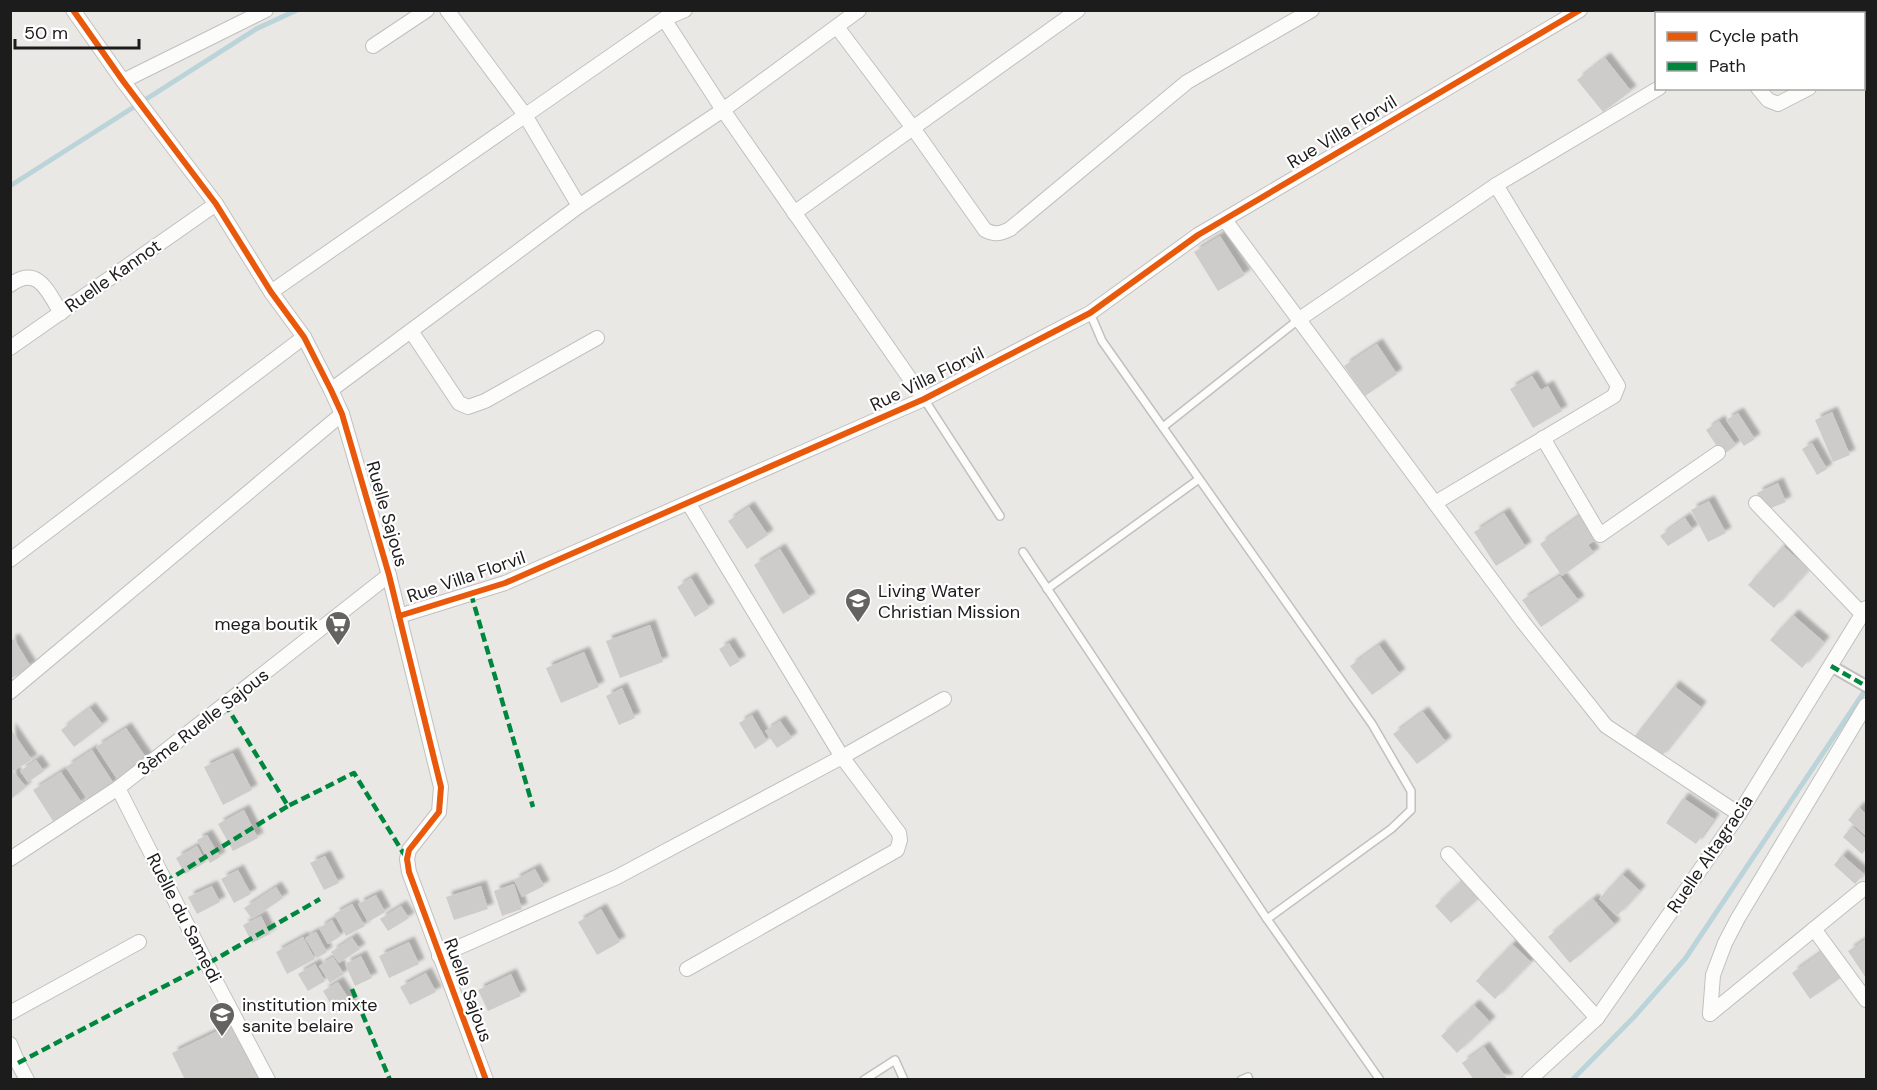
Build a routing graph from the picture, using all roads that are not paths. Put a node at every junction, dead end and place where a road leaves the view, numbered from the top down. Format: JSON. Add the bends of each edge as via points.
{"nodes":[{"id":1,"x":74,"y":10,"type":"edge"},
{"id":2,"x":236,"y":10,"type":"edge"},
{"id":3,"x":266,"y":10,"type":"edge"},
{"id":4,"x":427,"y":10,"type":"edge"},
{"id":5,"x":447,"y":10,"type":"edge"},
{"id":6,"x":685,"y":10,"type":"edge"},
{"id":7,"x":859,"y":10,"type":"edge"},
{"id":8,"x":1078,"y":10,"type":"edge"},
{"id":9,"x":1312,"y":10,"type":"edge"},
{"id":10,"x":1580,"y":10,"type":"edge"},
{"id":11,"x":662,"y":17,"type":"edge"},
{"id":12,"x":244,"y":23,"type":"junction"},
{"id":13,"x":837,"y":27,"type":"junction"},
{"id":14,"x":373,"y":46,"type":"dead end"},
{"id":15,"x":123,"y":81,"type":"junction"},
{"id":16,"x":1656,"y":90,"type":"edge"},
{"id":17,"x":1760,"y":90,"type":"edge"},
{"id":18,"x":1805,"y":90,"type":"edge"},
{"id":19,"x":723,"y":110,"type":"junction"},
{"id":20,"x":525,"y":115,"type":"junction"},
{"id":21,"x":913,"y":128,"type":"junction"},
{"id":22,"x":1496,"y":185,"type":"junction"},
{"id":23,"x":216,"y":204,"type":"junction"},
{"id":24,"x":579,"y":206,"type":"junction"},
{"id":25,"x":794,"y":213,"type":"junction"},
{"id":26,"x":1225,"y":220,"type":"junction"},
{"id":27,"x":10,"y":285,"type":"edge"},
{"id":28,"x":271,"y":292,"type":"junction"},
{"id":29,"x":61,"y":313,"type":"junction"},
{"id":30,"x":1090,"y":313,"type":"junction"},
{"id":31,"x":1298,"y":320,"type":"junction"},
{"id":32,"x":411,"y":331,"type":"junction"},
{"id":33,"x":304,"y":337,"type":"junction"},
{"id":34,"x":597,"y":338,"type":"dead end"},
{"id":35,"x":10,"y":348,"type":"edge"},
{"id":36,"x":331,"y":390,"type":"junction"},
{"id":37,"x":924,"y":399,"type":"junction"},
{"id":38,"x":342,"y":414,"type":"junction"},
{"id":39,"x":1163,"y":427,"type":"junction"},
{"id":40,"x":1543,"y":438,"type":"junction"},
{"id":41,"x":1718,"y":453,"type":"dead end"},
{"id":42,"x":1199,"y":479,"type":"junction"},
{"id":43,"x":1435,"y":503,"type":"junction"},
{"id":44,"x":1756,"y":503,"type":"dead end"},
{"id":45,"x":689,"y":504,"type":"junction"},
{"id":46,"x":1000,"y":516,"type":"dead end"},
{"id":47,"x":1023,"y":552,"type":"dead end"},
{"id":48,"x":10,"y":560,"type":"edge"},
{"id":49,"x":389,"y":576,"type":"junction"},
{"id":50,"x":1047,"y":589,"type":"junction"},
{"id":51,"x":1864,"y":611,"type":"edge"},
{"id":52,"x":399,"y":616,"type":"junction"},
{"id":53,"x":1831,"y":666,"type":"junction"},
{"id":54,"x":1866,"y":686,"type":"edge"},
{"id":55,"x":10,"y":692,"type":"edge"},
{"id":56,"x":944,"y":699,"type":"dead end"},
{"id":57,"x":1866,"y":705,"type":"edge"},
{"id":58,"x":842,"y":757,"type":"junction"},
{"id":59,"x":118,"y":788,"type":"junction"},
{"id":60,"x":1739,"y":814,"type":"junction"},
{"id":61,"x":1448,"y":854,"type":"dead end"},
{"id":62,"x":10,"y":859,"type":"edge"},
{"id":63,"x":1863,"y":889,"type":"dead end"},
{"id":64,"x":1267,"y":919,"type":"junction"},
{"id":65,"x":1814,"y":929,"type":"junction"},
{"id":66,"x":139,"y":942,"type":"dead end"},
{"id":67,"x":439,"y":956,"type":"junction"},
{"id":68,"x":687,"y":969,"type":"dead end"},
{"id":69,"x":1866,"y":1000,"type":"edge"},
{"id":70,"x":10,"y":1014,"type":"edge"},
{"id":71,"x":1597,"y":1018,"type":"junction"},
{"id":72,"x":10,"y":1044,"type":"edge"},
{"id":73,"x":27,"y":1080,"type":"edge"},
{"id":74,"x":268,"y":1080,"type":"edge"},
{"id":75,"x":486,"y":1080,"type":"edge"},
{"id":76,"x":864,"y":1080,"type":"edge"},
{"id":77,"x":904,"y":1080,"type":"edge"},
{"id":78,"x":1241,"y":1080,"type":"edge"},
{"id":79,"x":1249,"y":1080,"type":"edge"},
{"id":80,"x":1380,"y":1080,"type":"edge"},
{"id":81,"x":1529,"y":1080,"type":"edge"}],
"edges":[{"from":1,"to":15,"type":"street","name":"Ruelle Sajous"},
{"from":2,"to":12,"type":"street"},
{"from":3,"to":12,"type":"street"},
{"from":4,"to":14,"type":"street"},
{"from":5,"to":20,"type":"street"},
{"from":6,"to":11,"type":"street"},
{"from":7,"to":13,"type":"street"},
{"from":8,"to":21,"type":"street"},
{"from":9,"to":21,"type":"street","via":[[1187,82],[1000,234],[985,230]]},
{"from":10,"to":26,"type":"street","name":"Rue Villa Florvil"},
{"from":11,"to":19,"type":"street"},
{"from":11,"to":20,"type":"street"},
{"from":12,"to":15,"type":"street"},
{"from":13,"to":19,"type":"street"},
{"from":13,"to":21,"type":"street"},
{"from":15,"to":23,"type":"street","name":"Ruelle Sajous"},
{"from":16,"to":22,"type":"street"},
{"from":17,"to":18,"type":"street","via":[[1778,104]]},
{"from":19,"to":24,"type":"street"},
{"from":19,"to":25,"type":"street"},
{"from":20,"to":24,"type":"street"},
{"from":20,"to":28,"type":"street"},
{"from":21,"to":25,"type":"street"},
{"from":22,"to":31,"type":"street"},
{"from":22,"to":40,"type":"street","via":[[1618,386],[1614,396]]},
{"from":23,"to":28,"type":"street","name":"Ruelle Sajous"},
{"from":23,"to":29,"type":"street","name":"Ruelle Kannot"},
{"from":24,"to":32,"type":"street"},
{"from":25,"to":37,"type":"street"},
{"from":26,"to":30,"type":"street","name":"Rue Villa Florvil"},
{"from":26,"to":31,"type":"street"},
{"from":27,"to":29,"type":"street","via":[[21,277],[35,278]]},
{"from":28,"to":33,"type":"street","name":"Ruelle Sajous"},
{"from":29,"to":35,"type":"street","name":"Ruelle Kannot"},
{"from":30,"to":37,"type":"street","name":"Rue Villa Florvil"},
{"from":30,"to":39,"type":"lane","via":[[1102,341]]},
{"from":31,"to":39,"type":"lane"},
{"from":31,"to":43,"type":"street"},
{"from":32,"to":34,"type":"street","via":[[459,403],[468,407]]},
{"from":32,"to":36,"type":"street"},
{"from":33,"to":36,"type":"street","name":"Ruelle Sajous"},
{"from":33,"to":48,"type":"street"},
{"from":36,"to":38,"type":"street","name":"Ruelle Sajous"},
{"from":37,"to":45,"type":"street","name":"Rue Villa Florvil"},
{"from":37,"to":46,"type":"lane"},
{"from":38,"to":49,"type":"street","name":"Ruelle Sajous"},
{"from":38,"to":55,"type":"street"},
{"from":39,"to":42,"type":"lane"},
{"from":40,"to":41,"type":"street","via":[[1600,535]]},
{"from":40,"to":43,"type":"street"},
{"from":42,"to":50,"type":"lane"},
{"from":42,"to":64,"type":"lane","via":[[1372,724],[1411,791],[1411,810],[1391,829]]},
{"from":43,"to":60,"type":"street","via":[[1606,726]]},
{"from":44,"to":51,"type":"street"},
{"from":45,"to":52,"type":"street","name":"Rue Villa Florvil","via":[[505,584]]},
{"from":45,"to":58,"type":"street"},
{"from":47,"to":50,"type":"lane"},
{"from":49,"to":52,"type":"street","name":"Ruelle Sajous"},
{"from":49,"to":59,"type":"street","name":"3ème Ruelle Sajous"},
{"from":50,"to":64,"type":"lane"},
{"from":51,"to":53,"type":"street","name":"Ruelle Altagracia"},
{"from":52,"to":67,"type":"street","name":"Ruelle Sajous","via":[[441,787],[439,812],[409,850],[407,859]]},
{"from":53,"to":54,"type":"street"},
{"from":53,"to":60,"type":"street","name":"Ruelle Altagracia"},
{"from":56,"to":58,"type":"street"},
{"from":57,"to":65,"type":"street","via":[[1725,943],[1713,975],[1710,1014]]},
{"from":58,"to":67,"type":"street","via":[[618,877]]},
{"from":58,"to":68,"type":"street","via":[[899,833],[897,850]]},
{"from":59,"to":62,"type":"street","name":"3ème Ruelle Sajous"},
{"from":59,"to":74,"type":"street","name":"Ruelle du Samedi"},
{"from":60,"to":71,"type":"street","name":"Ruelle Altagracia"},
{"from":61,"to":71,"type":"street"},
{"from":63,"to":65,"type":"street"},
{"from":64,"to":80,"type":"lane"},
{"from":65,"to":69,"type":"street"},
{"from":66,"to":70,"type":"street"},
{"from":67,"to":75,"type":"street","name":"Ruelle Sajous"},
{"from":71,"to":81,"type":"street","name":"Ruelle Altagracia"},
{"from":72,"to":73,"type":"street"},
{"from":76,"to":77,"type":"lane","via":[[895,1060]]},
{"from":78,"to":79,"type":"lane"}]}
